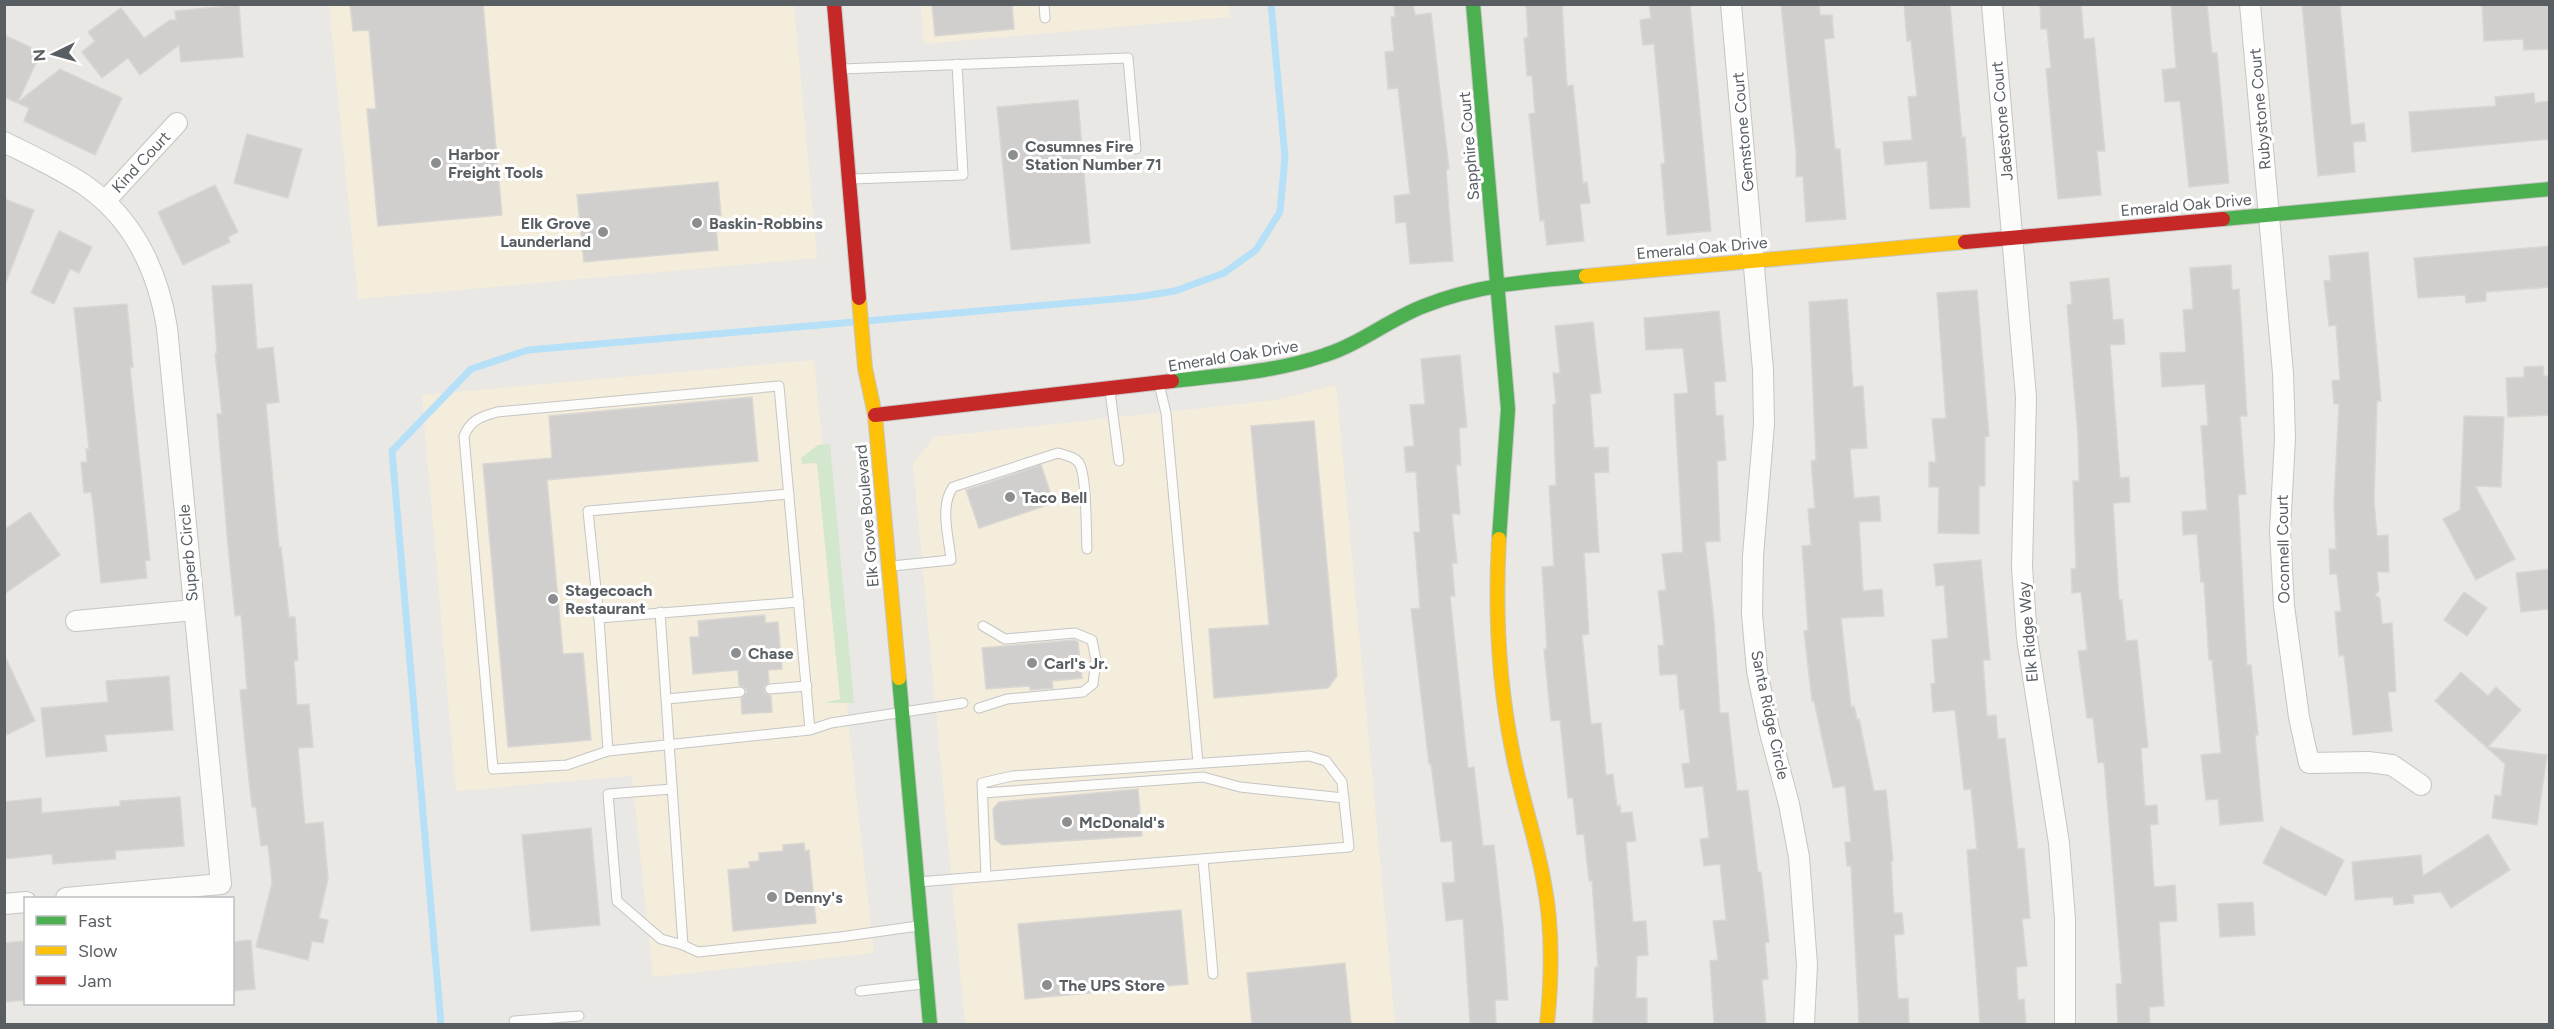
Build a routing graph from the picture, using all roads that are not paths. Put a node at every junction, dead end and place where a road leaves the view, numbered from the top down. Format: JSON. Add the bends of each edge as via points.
{"nodes":[{"id":1,"x":834,"y":4,"type":"edge"},
{"id":2,"x":1044,"y":4,"type":"edge"},
{"id":3,"x":1473,"y":4,"type":"edge"},
{"id":4,"x":1731,"y":4,"type":"edge"},
{"id":5,"x":1992,"y":4,"type":"edge"},
{"id":6,"x":2250,"y":4,"type":"edge"},
{"id":7,"x":1045,"y":18,"type":"dead end"},
{"id":8,"x":957,"y":64,"type":"junction"},
{"id":9,"x":840,"y":69,"type":"junction"},
{"id":10,"x":177,"y":123,"type":"dead end"},
{"id":11,"x":4,"y":142,"type":"edge"},
{"id":12,"x":1136,"y":148,"type":"dead end"},
{"id":13,"x":849,"y":179,"type":"junction"},
{"id":14,"x":2550,"y":189,"type":"edge"},
{"id":15,"x":105,"y":201,"type":"junction"},
{"id":16,"x":2270,"y":214,"type":"junction"},
{"id":17,"x":2013,"y":237,"type":"junction"},
{"id":18,"x":1754,"y":260,"type":"junction"},
{"id":19,"x":1498,"y":284,"type":"junction"},
{"id":20,"x":1159,"y":383,"type":"junction"},
{"id":21,"x":1110,"y":389,"type":"junction"},
{"id":22,"x":875,"y":415,"type":"junction"},
{"id":23,"x":1119,"y":461,"type":"dead end"},
{"id":24,"x":789,"y":494,"type":"junction"},
{"id":25,"x":1087,"y":549,"type":"dead end"},
{"id":26,"x":887,"y":567,"type":"junction"},
{"id":27,"x":799,"y":602,"type":"junction"},
{"id":28,"x":194,"y":610,"type":"junction"},
{"id":29,"x":660,"y":612,"type":"junction"},
{"id":30,"x":599,"y":618,"type":"junction"},
{"id":31,"x":76,"y":621,"type":"dead end"},
{"id":32,"x":982,"y":626,"type":"dead end"},
{"id":33,"x":807,"y":686,"type":"junction"},
{"id":34,"x":770,"y":689,"type":"dead end"},
{"id":35,"x":740,"y":692,"type":"dead end"},
{"id":36,"x":667,"y":699,"type":"junction"},
{"id":37,"x":963,"y":703,"type":"dead end"},
{"id":38,"x":978,"y":708,"type":"dead end"},
{"id":39,"x":902,"y":711,"type":"junction"},
{"id":40,"x":810,"y":729,"type":"junction"},
{"id":41,"x":671,"y":744,"type":"junction"},
{"id":42,"x":608,"y":751,"type":"junction"},
{"id":43,"x":1198,"y":764,"type":"junction"},
{"id":44,"x":2421,"y":785,"type":"dead end"},
{"id":45,"x":672,"y":789,"type":"junction"},
{"id":46,"x":983,"y":793,"type":"junction"},
{"id":47,"x":1344,"y":798,"type":"junction"},
{"id":48,"x":1203,"y":859,"type":"junction"},
{"id":49,"x":986,"y":877,"type":"junction"},
{"id":50,"x":916,"y":882,"type":"junction"},
{"id":51,"x":77,"y":897,"type":"edge"},
{"id":52,"x":24,"y":902,"type":"edge"},
{"id":53,"x":4,"y":904,"type":"edge"},
{"id":54,"x":920,"y":926,"type":"junction"},
{"id":55,"x":683,"y":945,"type":"junction"},
{"id":56,"x":1213,"y":974,"type":"dead end"},
{"id":57,"x":926,"y":984,"type":"junction"},
{"id":58,"x":860,"y":991,"type":"dead end"},
{"id":59,"x":579,"y":1016,"type":"dead end"},
{"id":60,"x":514,"y":1021,"type":"dead end"},
{"id":61,"x":930,"y":1024,"type":"edge"},
{"id":62,"x":1547,"y":1024,"type":"edge"},
{"id":63,"x":1804,"y":1024,"type":"edge"},
{"id":64,"x":2065,"y":1024,"type":"edge"}],
"edges":[{"from":1,"to":9,"type":"street","name":"Elk Grove Boulevard"},
{"from":2,"to":7,"type":"lane"},
{"from":3,"to":19,"type":"street","name":"Sapphire Court"},
{"from":4,"to":18,"type":"street","name":"Gemstone Court"},
{"from":5,"to":17,"type":"street","name":"Jadestone Court"},
{"from":6,"to":16,"type":"street","name":"Rubystone Court"},
{"from":8,"to":9,"type":"lane"},
{"from":8,"to":12,"type":"lane","via":[[1128,58]]},
{"from":8,"to":13,"type":"lane","via":[[963,175]]},
{"from":9,"to":13,"type":"street","name":"Elk Grove Boulevard"},
{"from":10,"to":15,"type":"street","name":"Kind Court"},
{"from":11,"to":15,"type":"street","name":"Superb Circle","via":[[72,177]]},
{"from":13,"to":22,"type":"street","name":"Elk Grove Boulevard","via":[[865,368]]},
{"from":14,"to":16,"type":"street","name":"Emerald Oak Drive"},
{"from":15,"to":28,"type":"street","name":"Superb Circle","via":[[136,238],[164,304]]},
{"from":16,"to":17,"type":"street","name":"Emerald Oak Drive"},
{"from":16,"to":44,"type":"street","name":"Oconnell Court","via":[[2283,373],[2285,438],[2280,531],[2284,606],[2309,763],[2392,765]]},
{"from":17,"to":18,"type":"street","name":"Emerald Oak Drive"},
{"from":17,"to":64,"type":"street","name":"Elk Ridge Way","via":[[2026,397],[2022,567],[2027,638],[2059,843],[2065,918]]},
{"from":18,"to":19,"type":"street","name":"Emerald Oak Drive"},
{"from":18,"to":63,"type":"street","name":"Santa Ridge Circle","via":[[1764,424],[1752,614],[1769,729],[1799,857],[1807,965]]},
{"from":19,"to":20,"type":"street","name":"Emerald Oak Drive","via":[[1423,306],[1352,344],[1302,363]]},
{"from":19,"to":62,"type":"street","via":[[1508,409],[1496,561],[1496,615],[1506,723],[1541,864],[1549,915],[1552,967]]},
{"from":20,"to":21,"type":"street","name":"Emerald Oak Drive"},
{"from":20,"to":43,"type":"lane","via":[[1166,413]]},
{"from":21,"to":22,"type":"street","name":"Emerald Oak Drive"},
{"from":21,"to":23,"type":"lane"},
{"from":22,"to":26,"type":"street","name":"Elk Grove Boulevard"},
{"from":24,"to":27,"type":"lane"},
{"from":24,"to":30,"type":"lane","via":[[588,511]]},
{"from":24,"to":42,"type":"lane","via":[[778,386],[497,412],[469,423],[464,436],[493,769],[567,765]]},
{"from":25,"to":26,"type":"lane","via":[[1079,463],[1058,453],[953,488],[946,505],[951,560]]},
{"from":26,"to":39,"type":"street","name":"Elk Grove Boulevard"},
{"from":27,"to":29,"type":"lane"},
{"from":27,"to":33,"type":"lane"},
{"from":28,"to":31,"type":"street"},
{"from":28,"to":51,"type":"street","name":"Superb Circle","via":[[221,884]]},
{"from":29,"to":30,"type":"lane"},
{"from":29,"to":36,"type":"lane"},
{"from":30,"to":42,"type":"lane"},
{"from":32,"to":38,"type":"lane","via":[[1005,639],[1075,633],[1092,640],[1096,660],[1093,684],[1083,692],[1007,699]]},
{"from":33,"to":34,"type":"lane"},
{"from":33,"to":40,"type":"lane"},
{"from":35,"to":36,"type":"lane"},
{"from":36,"to":41,"type":"lane"},
{"from":37,"to":39,"type":"lane"},
{"from":39,"to":40,"type":"lane"},
{"from":39,"to":50,"type":"street","name":"Elk Grove Boulevard"},
{"from":40,"to":41,"type":"lane"},
{"from":41,"to":42,"type":"lane"},
{"from":41,"to":45,"type":"lane"},
{"from":43,"to":46,"type":"lane","via":[[1012,776],[982,783]]},
{"from":43,"to":47,"type":"lane","via":[[1309,756],[1326,761],[1342,782]]},
{"from":45,"to":55,"type":"lane"},
{"from":45,"to":55,"type":"lane","via":[[609,794],[617,901],[661,939]]},
{"from":46,"to":47,"type":"lane","via":[[1203,777],[1240,787]]},
{"from":46,"to":49,"type":"lane"},
{"from":47,"to":48,"type":"lane","via":[[1349,846]]},
{"from":48,"to":49,"type":"lane"},
{"from":48,"to":56,"type":"lane"},
{"from":49,"to":50,"type":"lane"},
{"from":50,"to":54,"type":"street","name":"Elk Grove Boulevard"},
{"from":52,"to":53,"type":"street"},
{"from":54,"to":55,"type":"lane","via":[[698,952]]},
{"from":54,"to":57,"type":"street","name":"Elk Grove Boulevard"},
{"from":57,"to":58,"type":"lane"},
{"from":57,"to":61,"type":"street","name":"Elk Grove Boulevard"},
{"from":59,"to":60,"type":"lane"}]}
